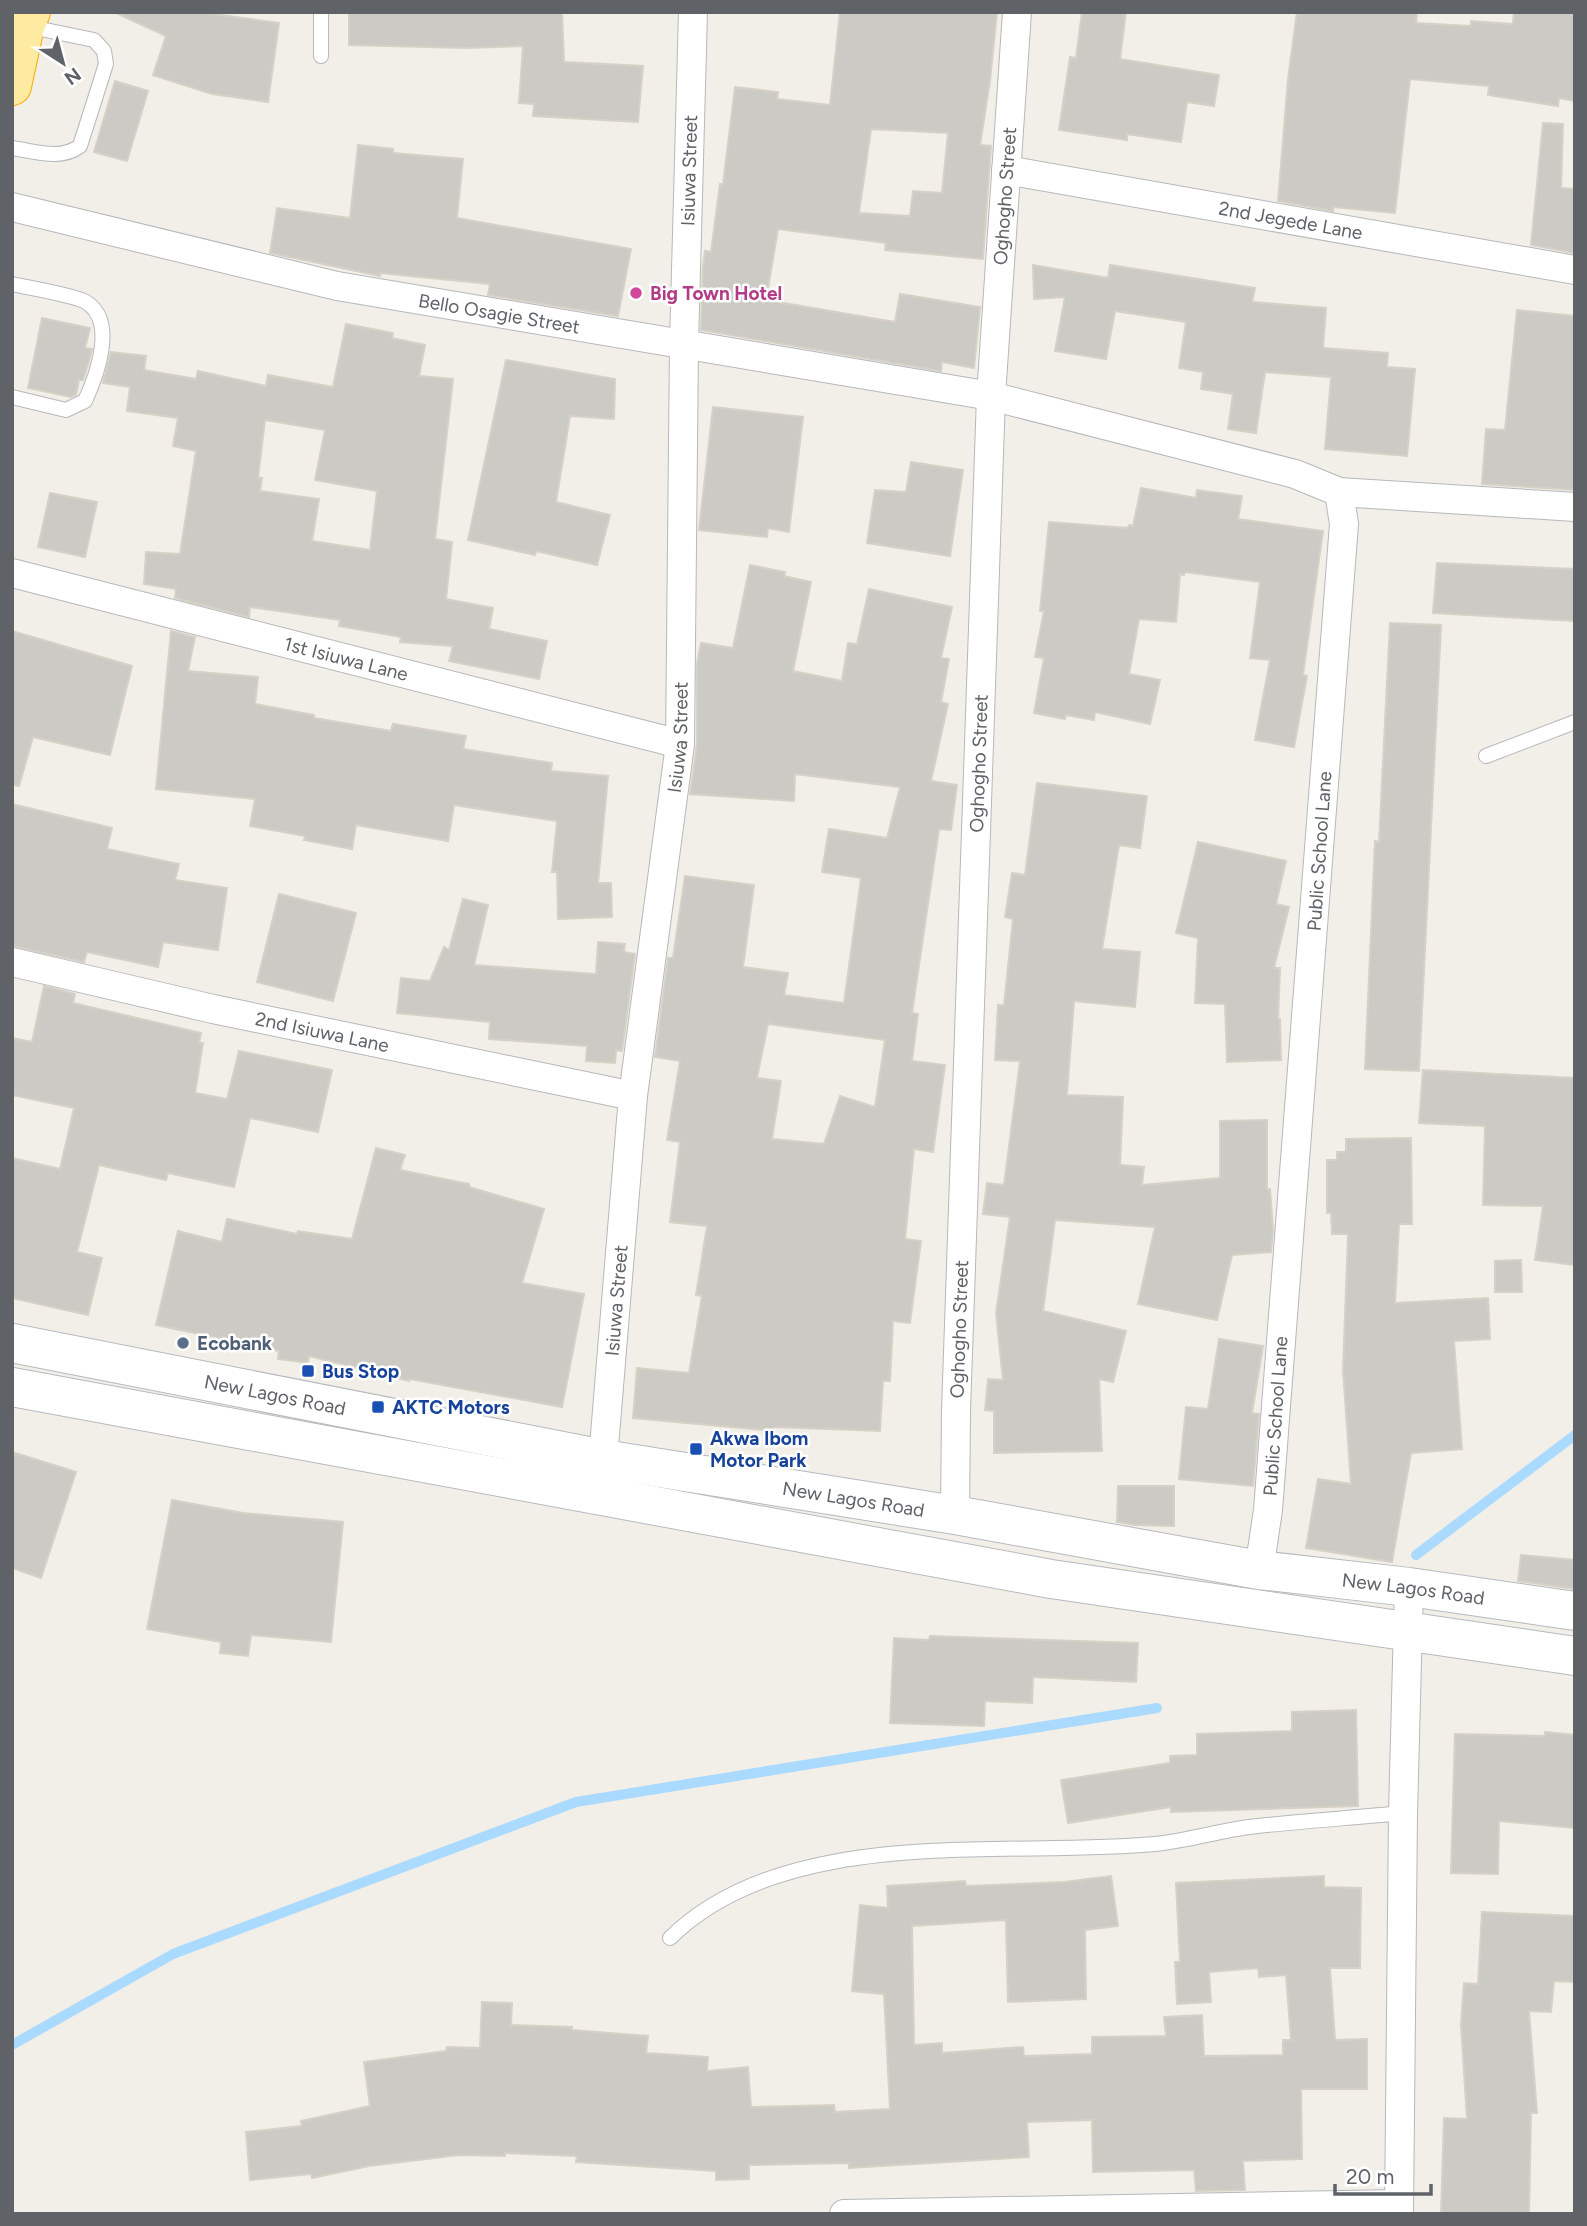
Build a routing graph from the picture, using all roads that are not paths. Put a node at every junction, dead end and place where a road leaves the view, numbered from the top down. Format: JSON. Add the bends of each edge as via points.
{"nodes":[{"id":1,"x":321,"y":12,"type":"edge"},
{"id":2,"x":694,"y":12,"type":"edge"},
{"id":3,"x":1017,"y":12,"type":"edge"},
{"id":4,"x":28,"y":19,"type":"edge"},
{"id":5,"x":321,"y":56,"type":"dead end"},
{"id":6,"x":12,"y":86,"type":"edge"},
{"id":7,"x":12,"y":148,"type":"edge"},
{"id":8,"x":1006,"y":170,"type":"junction"},
{"id":9,"x":12,"y":207,"type":"edge"},
{"id":10,"x":1575,"y":270,"type":"edge"},
{"id":11,"x":12,"y":284,"type":"edge"},
{"id":12,"x":684,"y":344,"type":"junction"},
{"id":13,"x":991,"y":396,"type":"junction"},
{"id":14,"x":12,"y":397,"type":"edge"},
{"id":15,"x":1339,"y":492,"type":"junction"},
{"id":16,"x":1575,"y":507,"type":"edge"},
{"id":17,"x":12,"y":573,"type":"edge"},
{"id":18,"x":1575,"y":722,"type":"edge"},
{"id":19,"x":680,"y":744,"type":"junction"},
{"id":20,"x":1486,"y":756,"type":"dead end"},
{"id":21,"x":12,"y":962,"type":"edge"},
{"id":22,"x":633,"y":1096,"type":"junction"},
{"id":23,"x":12,"y":1343,"type":"edge"},
{"id":24,"x":12,"y":1387,"type":"edge"},
{"id":25,"x":603,"y":1460,"type":"junction"},
{"id":26,"x":955,"y":1515,"type":"junction"},
{"id":27,"x":1259,"y":1570,"type":"junction"},
{"id":28,"x":1409,"y":1587,"type":"junction"},
{"id":29,"x":1575,"y":1611,"type":"edge"},
{"id":30,"x":1408,"y":1631,"type":"junction"},
{"id":31,"x":1575,"y":1656,"type":"edge"},
{"id":32,"x":1403,"y":1813,"type":"junction"},
{"id":33,"x":670,"y":1938,"type":"dead end"},
{"id":34,"x":1399,"y":2209,"type":"edge"},
{"id":35,"x":844,"y":2214,"type":"edge"}],
"edges":[{"from":1,"to":5,"type":"lane"},
{"from":2,"to":12,"type":"street","name":"Isiuwa Street"},
{"from":3,"to":8,"type":"street","name":"Oghogho Street"},
{"from":4,"to":6,"type":"highway"},
{"from":4,"to":7,"type":"lane","via":[[94,40],[104,51],[106,64],[80,146],[60,155]]},
{"from":8,"to":10,"type":"street","name":"2nd Jegede Lane"},
{"from":8,"to":13,"type":"street","name":"Oghogho Street"},
{"from":9,"to":12,"type":"street","name":"Bello Osagie Street","via":[[337,286]]},
{"from":11,"to":14,"type":"lane","via":[[85,302],[99,314],[104,334],[85,401],[66,410]]},
{"from":12,"to":13,"type":"street","name":"Bello Osagie Street"},
{"from":12,"to":19,"type":"street","name":"Isiuwa Street"},
{"from":13,"to":15,"type":"street","via":[[1295,474]]},
{"from":13,"to":26,"type":"street","name":"Oghogho Street"},
{"from":15,"to":16,"type":"street"},
{"from":15,"to":27,"type":"street","name":"Public School Lane","via":[[1344,524],[1270,1482]]},
{"from":17,"to":19,"type":"street","name":"1st Isiuwa Lane"},
{"from":18,"to":20,"type":"lane"},
{"from":19,"to":22,"type":"street","name":"Isiuwa Street"},
{"from":21,"to":22,"type":"street","name":"2nd Isiuwa Lane","via":[[213,1009]]},
{"from":22,"to":25,"type":"street","name":"Isiuwa Street"},
{"from":23,"to":25,"type":"main road","name":"New Lagos Road"},
{"from":24,"to":30,"type":"main road","name":"New Lagos Road","via":[[1039,1577]]},
{"from":25,"to":26,"type":"main road","name":"New Lagos Road"},
{"from":26,"to":27,"type":"main road","name":"New Lagos Road"},
{"from":27,"to":28,"type":"main road","name":"New Lagos Road"},
{"from":28,"to":29,"type":"main road","name":"New Lagos Road"},
{"from":28,"to":30,"type":"street"},
{"from":30,"to":31,"type":"main road","name":"New Lagos Road"},
{"from":30,"to":32,"type":"street"},
{"from":32,"to":33,"type":"lane","via":[[1247,1827],[1157,1844],[857,1858],[796,1871],[740,1890],[685,1922]]},
{"from":32,"to":34,"type":"street"},
{"from":34,"to":35,"type":"street"}]}
